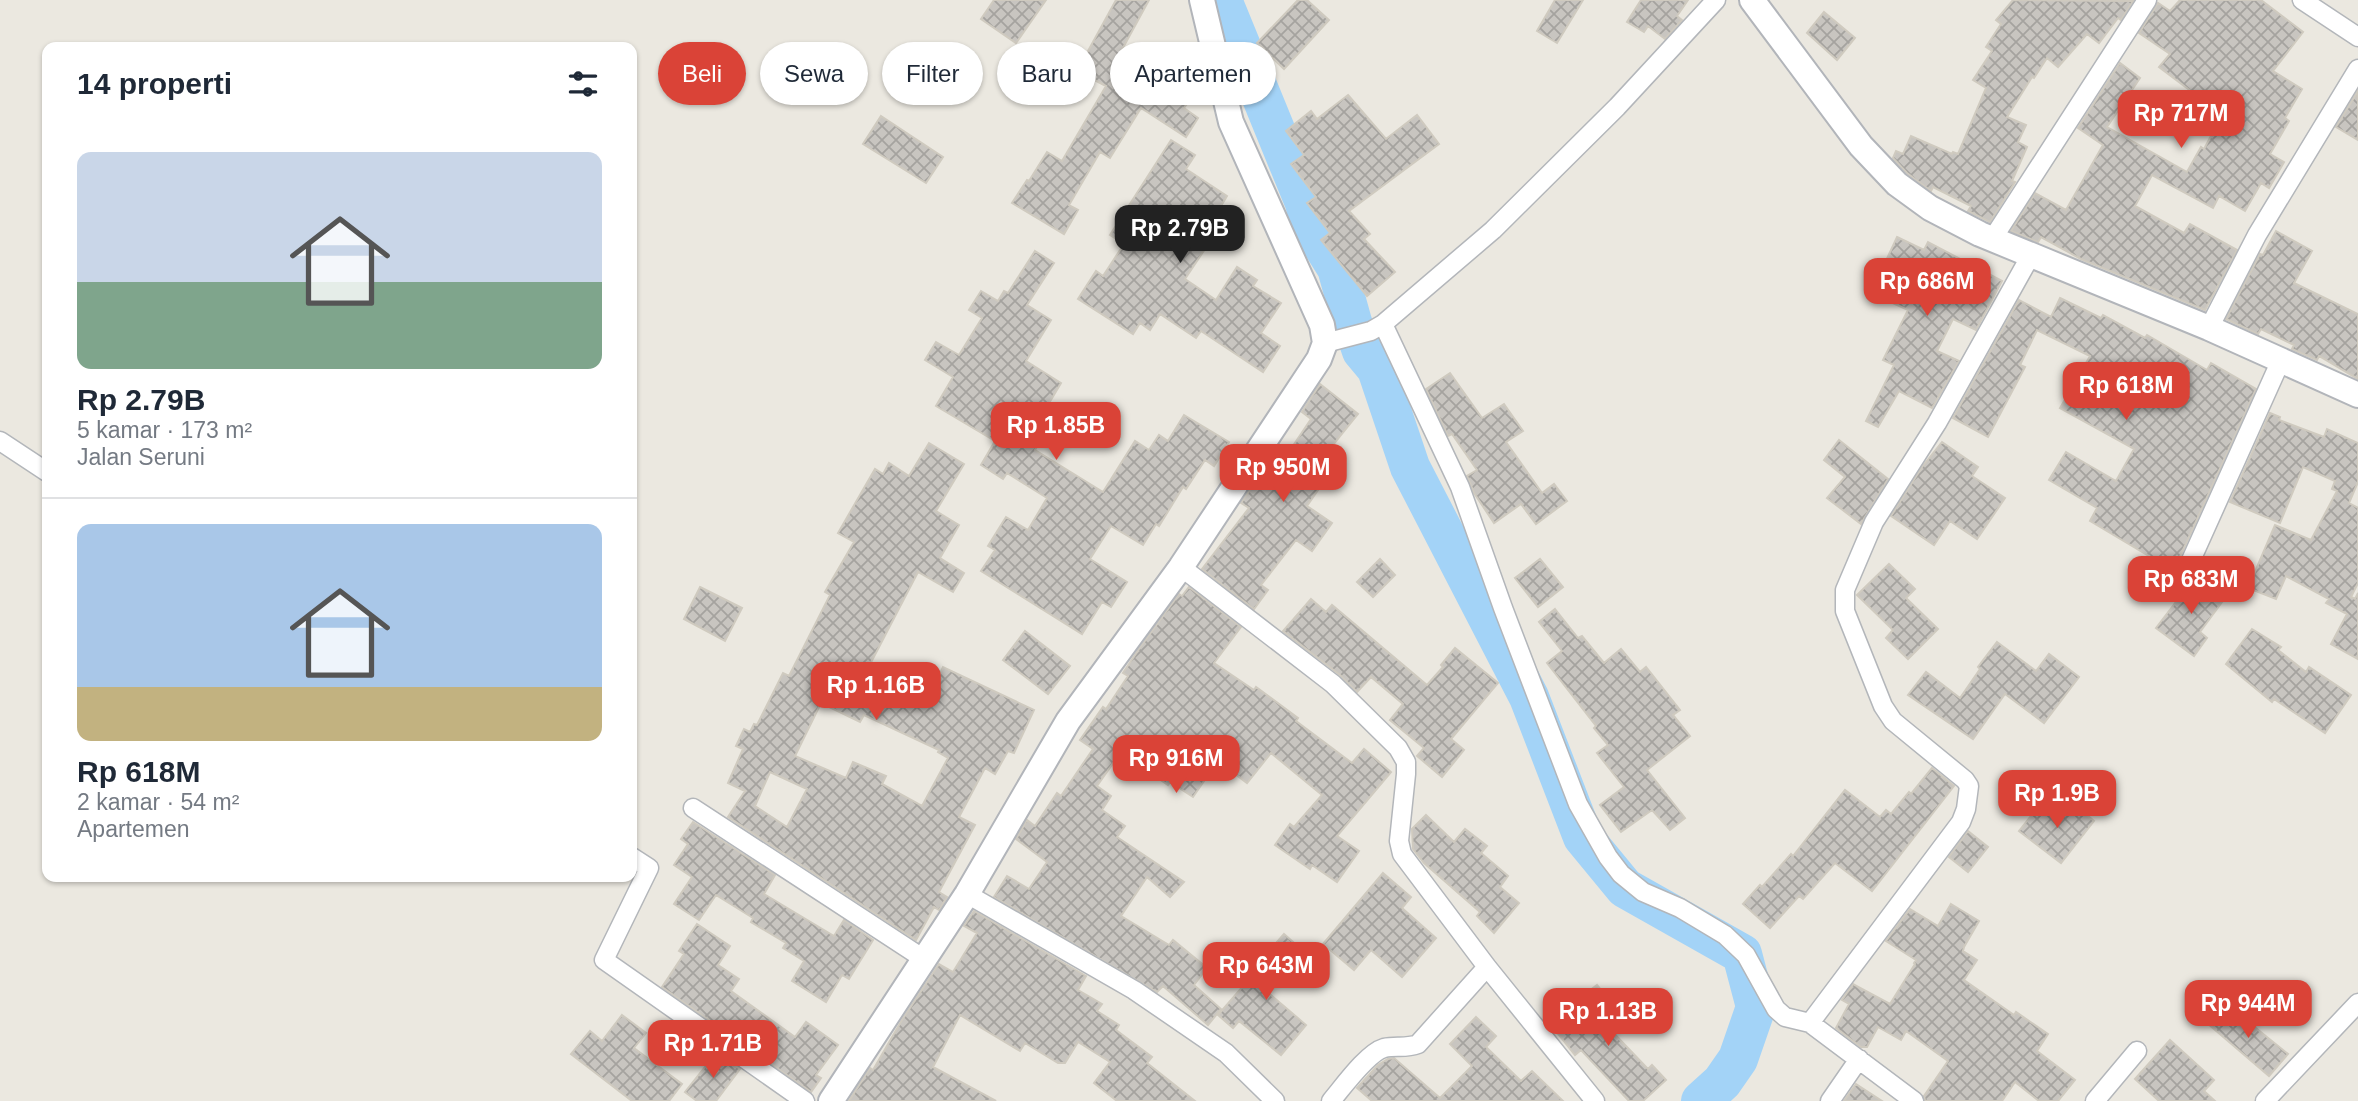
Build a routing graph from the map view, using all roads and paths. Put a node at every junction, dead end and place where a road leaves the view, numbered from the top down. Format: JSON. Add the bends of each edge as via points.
{"nodes":[{"id":1,"x":1202,"y":0,"type":"edge"},
{"id":2,"x":1716,"y":0,"type":"edge"},
{"id":3,"x":1752,"y":0,"type":"edge"},
{"id":4,"x":2147,"y":0,"type":"edge"},
{"id":5,"x":2302,"y":0,"type":"edge"},
{"id":6,"x":2358,"y":37,"type":"edge"},
{"id":7,"x":2358,"y":69,"type":"edge"},
{"id":8,"x":1993,"y":238,"type":"junction"},
{"id":9,"x":2031,"y":254,"type":"junction"},
{"id":10,"x":1377,"y":328,"type":"junction"},
{"id":11,"x":2209,"y":328,"type":"junction"},
{"id":12,"x":1334,"y":340,"type":"junction"},
{"id":13,"x":2281,"y":360,"type":"junction"},
{"id":14,"x":2358,"y":395,"type":"edge"},
{"id":15,"x":0,"y":441,"type":"edge"},
{"id":16,"x":42,"y":469,"type":"edge"},
{"id":17,"x":1181,"y":567,"type":"junction"},
{"id":18,"x":2179,"y":587,"type":"dead end"},
{"id":19,"x":693,"y":808,"type":"dead end"},
{"id":20,"x":637,"y":860,"type":"edge"},
{"id":21,"x":967,"y":894,"type":"junction"},
{"id":22,"x":924,"y":959,"type":"junction"},
{"id":23,"x":1487,"y":967,"type":"junction"},
{"id":24,"x":2358,"y":1003,"type":"edge"},
{"id":25,"x":1810,"y":1023,"type":"junction"},
{"id":26,"x":2137,"y":1051,"type":"dead end"},
{"id":27,"x":1859,"y":1059,"type":"junction"},
{"id":28,"x":805,"y":1101,"type":"edge"},
{"id":29,"x":831,"y":1101,"type":"edge"},
{"id":30,"x":1275,"y":1101,"type":"edge"},
{"id":31,"x":1331,"y":1101,"type":"edge"},
{"id":32,"x":1595,"y":1101,"type":"edge"},
{"id":33,"x":1830,"y":1101,"type":"edge"},
{"id":34,"x":1914,"y":1101,"type":"edge"},
{"id":35,"x":2095,"y":1101,"type":"edge"},
{"id":36,"x":2265,"y":1101,"type":"edge"}],
"edges":[{"from":1,"to":12,"type":"street","via":[[1231,122],[1322,325]]},
{"from":2,"to":10,"type":"street","via":[[1493,230]]},
{"from":3,"to":8,"type":"street","via":[[1861,146],[1897,184],[1930,208]]},
{"from":4,"to":8,"type":"street"},
{"from":5,"to":6,"type":"street"},
{"from":7,"to":11,"type":"street","via":[[2257,235]]},
{"from":8,"to":9,"type":"street"},
{"from":9,"to":11,"type":"street"},
{"from":9,"to":25,"type":"street","via":[[1937,424],[1874,522],[1845,590],[1844,611],[1883,706],[1893,721],[1965,780],[1969,786],[1966,809],[1961,822]]},
{"from":10,"to":12,"type":"street"},
{"from":10,"to":25,"type":"street","via":[[1460,487],[1578,804],[1608,857],[1643,892],[1725,934],[1746,955],[1776,1009],[1784,1017]]},
{"from":11,"to":13,"type":"street"},
{"from":12,"to":17,"type":"street"},
{"from":13,"to":14,"type":"street"},
{"from":13,"to":18,"type":"street"},
{"from":15,"to":16,"type":"street"},
{"from":17,"to":21,"type":"street","via":[[1068,721]]},
{"from":17,"to":23,"type":"street","via":[[1333,684],[1398,748],[1406,762],[1399,841],[1402,854]]},
{"from":19,"to":22,"type":"street"},
{"from":20,"to":28,"type":"street","via":[[649,868],[604,960]]},
{"from":21,"to":22,"type":"street"},
{"from":21,"to":30,"type":"street","via":[[1134,990],[1226,1053]]},
{"from":22,"to":29,"type":"street"},
{"from":23,"to":31,"type":"street","via":[[1418,1045],[1378,1051]]},
{"from":23,"to":32,"type":"street"},
{"from":24,"to":36,"type":"street"},
{"from":25,"to":27,"type":"street"},
{"from":26,"to":35,"type":"street"},
{"from":27,"to":33,"type":"street"},
{"from":27,"to":34,"type":"street"}]}
